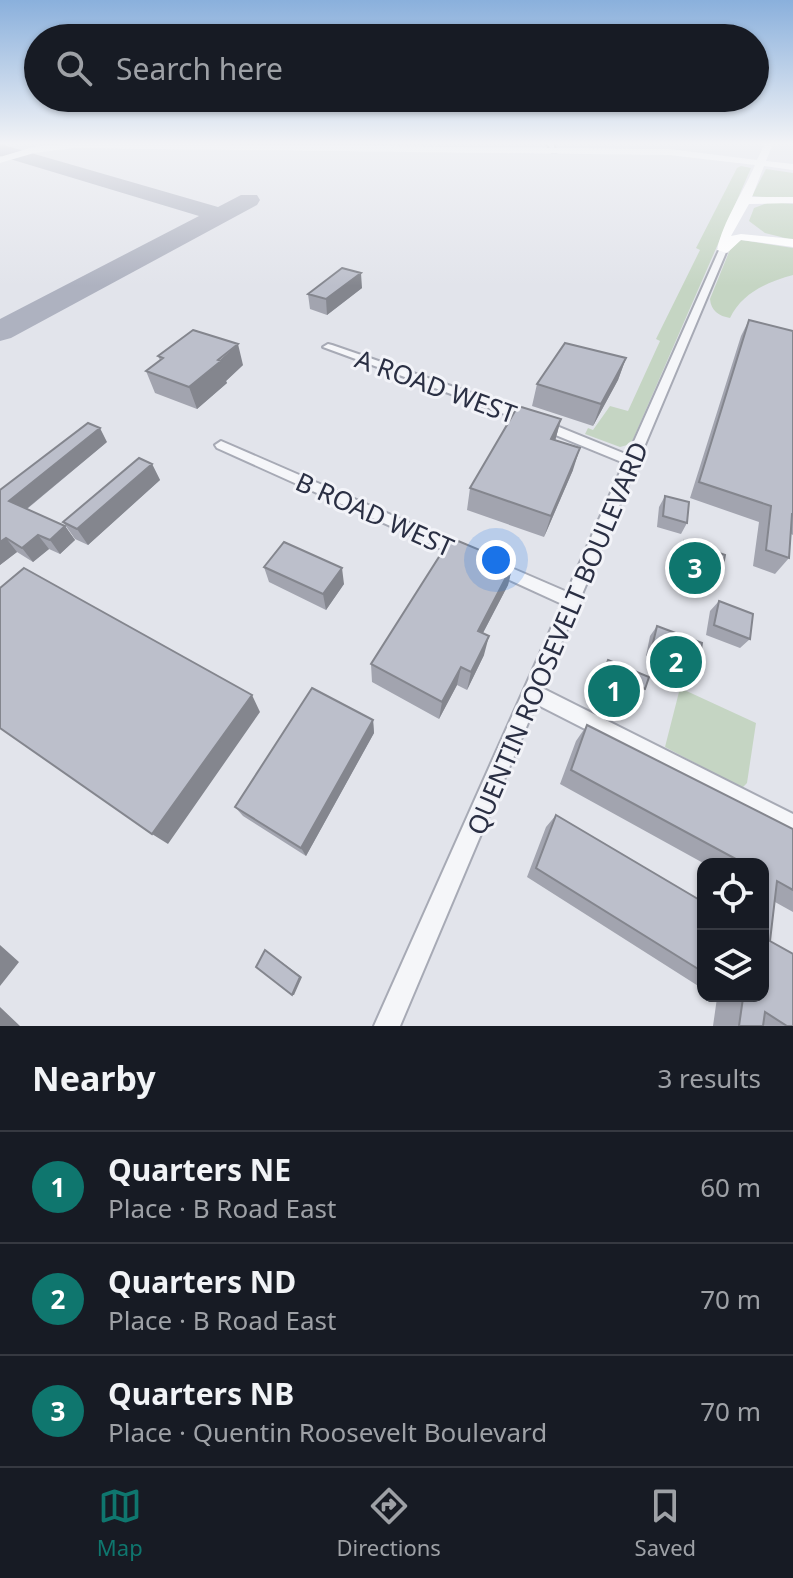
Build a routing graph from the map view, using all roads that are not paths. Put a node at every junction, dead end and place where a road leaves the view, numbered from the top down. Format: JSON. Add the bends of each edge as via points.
{"nodes":[{"id":1,"x":750,"y":191,"type":"edge"},
{"id":2,"x":793,"y":200,"type":"edge"},
{"id":3,"x":745,"y":201,"type":"junction"},
{"id":4,"x":739,"y":213,"type":"junction"},
{"id":5,"x":791,"y":243,"type":"edge"},
{"id":6,"x":723,"y":250,"type":"junction"},
{"id":7,"x":328,"y":347,"type":"dead end"},
{"id":8,"x":221,"y":445,"type":"dead end"},
{"id":9,"x":633,"y":462,"type":"junction"},
{"id":10,"x":573,"y":602,"type":"junction"},
{"id":11,"x":533,"y":693,"type":"junction"},
{"id":12,"x":793,"y":825,"type":"edge"},
{"id":13,"x":387,"y":1026,"type":"edge"}],
"edges":[{"from":1,"to":3,"type":"main road"},
{"from":2,"to":3,"type":"main road"},
{"from":3,"to":4,"type":"main road"},
{"from":4,"to":5,"type":"main road","via":[[754,230]]},
{"from":4,"to":6,"type":"main road"},
{"from":5,"to":6,"type":"main road","via":[[741,237]]},
{"from":6,"to":9,"type":"street","name":"QUENTIN ROOSEVELT BOULEVARD"},
{"from":7,"to":9,"type":"street","name":"A ROAD WEST","via":[[496,406]]},
{"from":8,"to":10,"type":"street","name":"B ROAD WEST"},
{"from":9,"to":10,"type":"street","name":"QUENTIN ROOSEVELT BOULEVARD"},
{"from":10,"to":11,"type":"street","name":"QUENTIN ROOSEVELT BOULEVARD"},
{"from":11,"to":12,"type":"street"},
{"from":11,"to":13,"type":"street","name":"QUENTIN ROOSEVELT BOULEVARD"}]}
